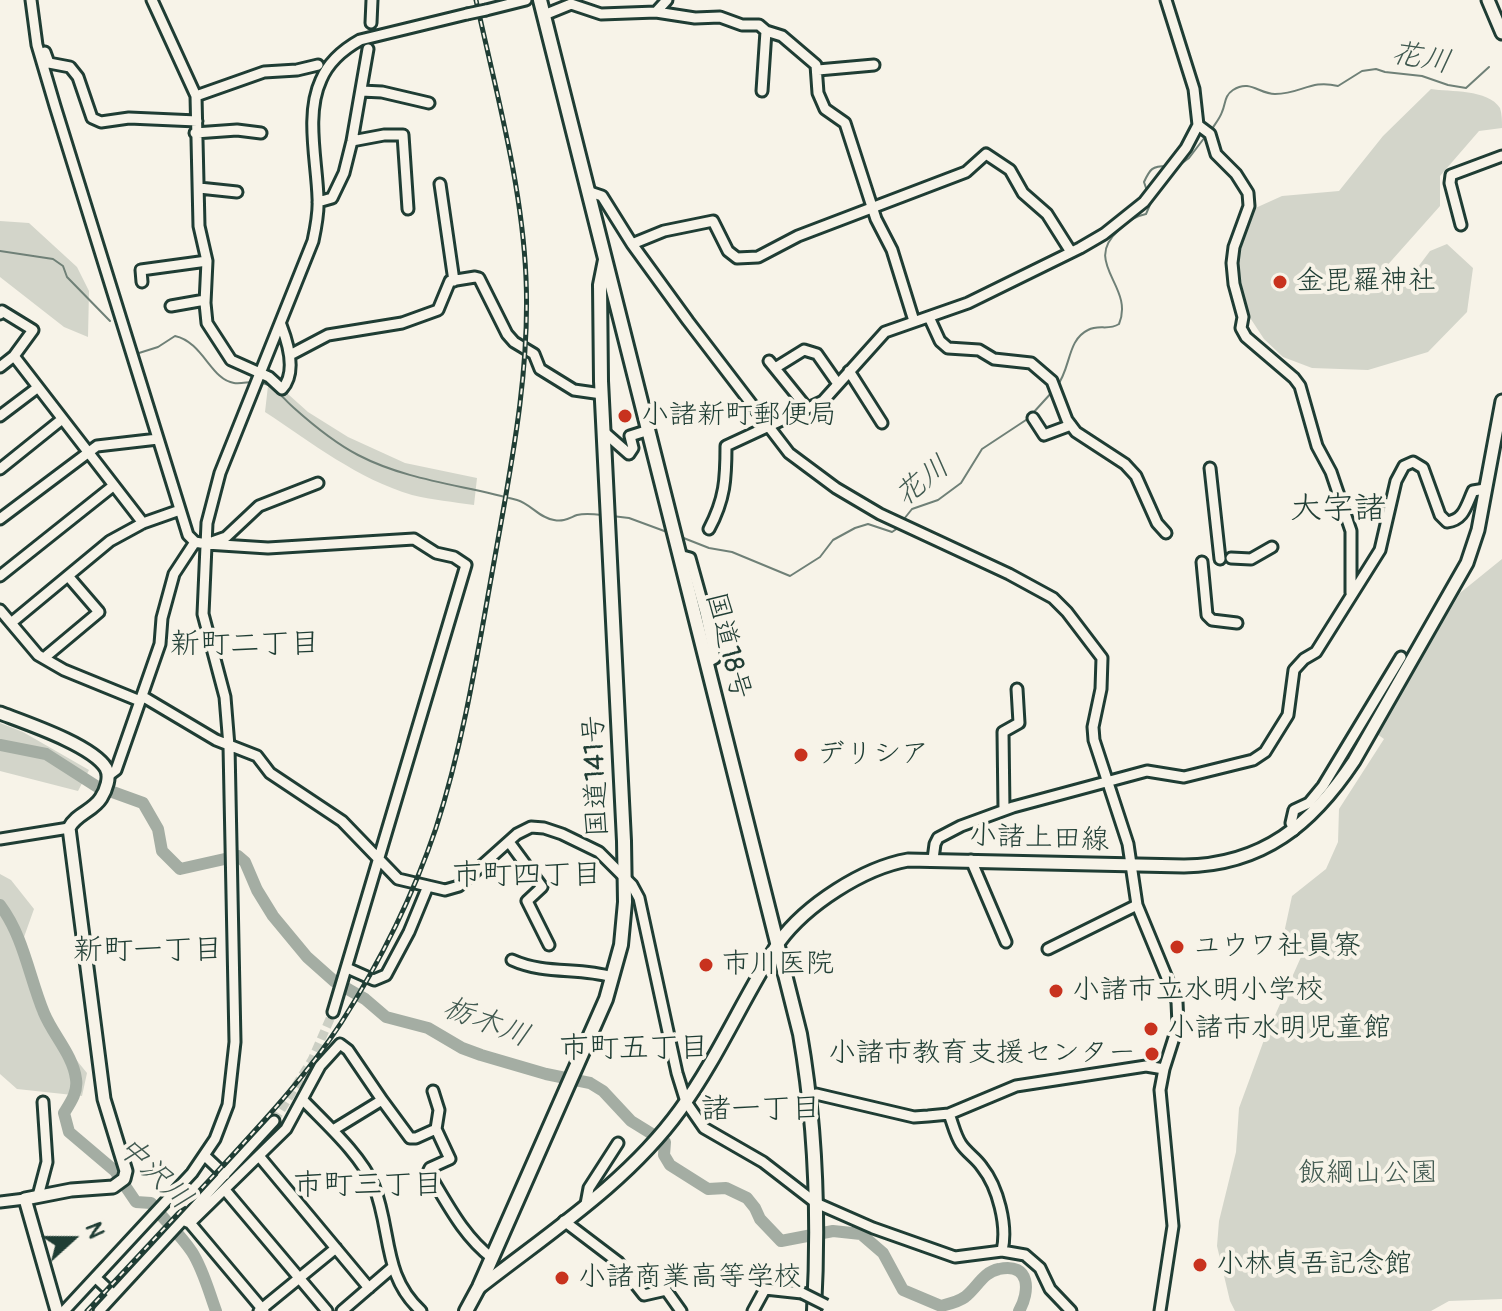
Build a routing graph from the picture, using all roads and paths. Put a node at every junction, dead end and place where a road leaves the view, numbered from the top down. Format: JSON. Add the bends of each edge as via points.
{"nodes":[{"id":1,"x":31,"y":0,"type":"edge"},
{"id":2,"x":152,"y":0,"type":"edge"},
{"id":3,"x":372,"y":0,"type":"edge"},
{"id":4,"x":526,"y":0,"type":"edge"},
{"id":5,"x":540,"y":0,"type":"edge"},
{"id":6,"x":667,"y":0,"type":"edge"},
{"id":7,"x":1166,"y":0,"type":"edge"},
{"id":8,"x":1488,"y":0,"type":"edge"},
{"id":9,"x":656,"y":12,"type":"junction"},
{"id":10,"x":544,"y":15,"type":"junction"},
{"id":11,"x":371,"y":23,"type":"dead end"},
{"id":12,"x":766,"y":31,"type":"junction"},
{"id":13,"x":1502,"y":33,"type":"edge"},
{"id":14,"x":37,"y":45,"type":"junction"},
{"id":15,"x":368,"y":49,"type":"dead end"},
{"id":16,"x":318,"y":65,"type":"dead end"},
{"id":17,"x":874,"y":65,"type":"dead end"},
{"id":18,"x":818,"y":70,"type":"junction"},
{"id":19,"x":361,"y":91,"type":"junction"},
{"id":20,"x":762,"y":91,"type":"dead end"},
{"id":21,"x":196,"y":96,"type":"junction"},
{"id":22,"x":429,"y":103,"type":"dead end"},
{"id":23,"x":197,"y":121,"type":"junction"},
{"id":24,"x":1198,"y":125,"type":"junction"},
{"id":25,"x":195,"y":133,"type":"junction"},
{"id":26,"x":261,"y":133,"type":"dead end"},
{"id":27,"x":352,"y":141,"type":"junction"},
{"id":28,"x":1502,"y":156,"type":"edge"},
{"id":29,"x":440,"y":184,"type":"dead end"},
{"id":30,"x":199,"y":188,"type":"junction"},
{"id":31,"x":237,"y":192,"type":"dead end"},
{"id":32,"x":590,"y":192,"type":"junction"},
{"id":33,"x":318,"y":202,"type":"junction"},
{"id":34,"x":872,"y":208,"type":"junction"},
{"id":35,"x":408,"y":209,"type":"dead end"},
{"id":36,"x":1461,"y":225,"type":"dead end"},
{"id":37,"x":632,"y":244,"type":"junction"},
{"id":38,"x":1071,"y":252,"type":"junction"},
{"id":39,"x":606,"y":256,"type":"junction"},
{"id":40,"x":207,"y":261,"type":"junction"},
{"id":41,"x":454,"y":281,"type":"junction"},
{"id":42,"x":142,"y":282,"type":"dead end"},
{"id":43,"x":205,"y":300,"type":"junction"},
{"id":44,"x":600,"y":300,"type":"junction"},
{"id":45,"x":617,"y":300,"type":"junction"},
{"id":46,"x":171,"y":306,"type":"dead end"},
{"id":47,"x":0,"y":314,"type":"edge"},
{"id":48,"x":929,"y":317,"type":"junction"},
{"id":49,"x":914,"y":321,"type":"junction"},
{"id":50,"x":281,"y":325,"type":"junction"},
{"id":51,"x":290,"y":355,"type":"junction"},
{"id":52,"x":14,"y":356,"type":"junction"},
{"id":53,"x":0,"y":367,"type":"edge"},
{"id":54,"x":849,"y":371,"type":"junction"},
{"id":55,"x":259,"y":376,"type":"junction"},
{"id":56,"x":838,"y":384,"type":"junction"},
{"id":57,"x":37,"y":388,"type":"junction"},
{"id":58,"x":602,"y":394,"type":"junction"},
{"id":59,"x":1502,"y":401,"type":"edge"},
{"id":60,"x":807,"y":408,"type":"junction"},
{"id":61,"x":0,"y":416,"type":"edge"},
{"id":62,"x":1033,"y":418,"type":"dead end"},
{"id":63,"x":61,"y":420,"type":"junction"},
{"id":64,"x":882,"y":423,"type":"dead end"},
{"id":65,"x":1071,"y":425,"type":"junction"},
{"id":66,"x":767,"y":426,"type":"junction"},
{"id":67,"x":649,"y":430,"type":"junction"},
{"id":68,"x":604,"y":432,"type":"junction"},
{"id":69,"x":158,"y":439,"type":"junction"},
{"id":70,"x":87,"y":453,"type":"junction"},
{"id":71,"x":1210,"y":468,"type":"dead end"},
{"id":72,"x":0,"y":469,"type":"edge"},
{"id":73,"x":318,"y":483,"type":"dead end"},
{"id":74,"x":113,"y":486,"type":"junction"},
{"id":75,"x":1485,"y":489,"type":"junction"},
{"id":76,"x":180,"y":510,"type":"junction"},
{"id":77,"x":0,"y":519,"type":"edge"},
{"id":78,"x":143,"y":523,"type":"junction"},
{"id":79,"x":709,"y":529,"type":"dead end"},
{"id":80,"x":1166,"y":533,"type":"dead end"},
{"id":81,"x":195,"y":542,"type":"junction"},
{"id":82,"x":206,"y":544,"type":"junction"},
{"id":83,"x":1272,"y":547,"type":"dead end"},
{"id":84,"x":1202,"y":562,"type":"dead end"},
{"id":85,"x":0,"y":576,"type":"edge"},
{"id":86,"x":68,"y":576,"type":"junction"},
{"id":87,"x":1351,"y":593,"type":"junction"},
{"id":88,"x":0,"y":610,"type":"edge"},
{"id":89,"x":11,"y":623,"type":"junction"},
{"id":90,"x":1237,"y":623,"type":"dead end"},
{"id":91,"x":1401,"y":657,"type":"dead end"},
{"id":92,"x":44,"y":658,"type":"junction"},
{"id":93,"x":1017,"y":689,"type":"dead end"},
{"id":94,"x":141,"y":699,"type":"junction"},
{"id":95,"x":0,"y":713,"type":"edge"},
{"id":96,"x":229,"y":746,"type":"junction"},
{"id":97,"x":108,"y":776,"type":"junction"},
{"id":98,"x":1108,"y":783,"type":"junction"},
{"id":99,"x":1004,"y":810,"type":"junction"},
{"id":100,"x":69,"y":828,"type":"junction"},
{"id":101,"x":1294,"y":830,"type":"junction"},
{"id":102,"x":0,"y":839,"type":"edge"},
{"id":103,"x":509,"y":842,"type":"junction"},
{"id":104,"x":933,"y":859,"type":"junction"},
{"id":105,"x":377,"y":860,"type":"junction"},
{"id":106,"x":971,"y":860,"type":"junction"},
{"id":107,"x":1131,"y":865,"type":"junction"},
{"id":108,"x":625,"y":878,"type":"junction"},
{"id":109,"x":428,"y":886,"type":"junction"},
{"id":110,"x":1137,"y":905,"type":"junction"},
{"id":111,"x":779,"y":942,"type":"junction"},
{"id":112,"x":1006,"y":942,"type":"dead end"},
{"id":113,"x":549,"y":945,"type":"dead end"},
{"id":114,"x":1048,"y":949,"type":"dead end"},
{"id":115,"x":512,"y":960,"type":"dead end"},
{"id":116,"x":346,"y":972,"type":"junction"},
{"id":117,"x":612,"y":977,"type":"junction"},
{"id":118,"x":333,"y":1012,"type":"tunnel mouth"},
{"id":119,"x":1164,"y":1069,"type":"junction"},
{"id":120,"x":433,"y":1091,"type":"dead end"},
{"id":121,"x":810,"y":1096,"type":"junction"},
{"id":122,"x":303,"y":1100,"type":"junction"},
{"id":123,"x":382,"y":1100,"type":"junction"},
{"id":124,"x":43,"y":1102,"type":"dead end"},
{"id":125,"x":686,"y":1102,"type":"junction"},
{"id":126,"x":949,"y":1114,"type":"junction"},
{"id":127,"x":274,"y":1121,"type":"tunnel mouth"},
{"id":128,"x":436,"y":1129,"type":"junction"},
{"id":129,"x":333,"y":1130,"type":"junction"},
{"id":130,"x":618,"y":1143,"type":"dead end"},
{"id":131,"x":205,"y":1156,"type":"junction"},
{"id":132,"x":259,"y":1156,"type":"junction"},
{"id":133,"x":225,"y":1175,"type":"junction"},
{"id":134,"x":225,"y":1190,"type":"junction"},
{"id":135,"x":38,"y":1196,"type":"junction"},
{"id":136,"x":25,"y":1199,"type":"junction"},
{"id":137,"x":0,"y":1202,"type":"edge"},
{"id":138,"x":816,"y":1203,"type":"junction"},
{"id":139,"x":586,"y":1204,"type":"junction"},
{"id":140,"x":186,"y":1221,"type":"junction"},
{"id":141,"x":564,"y":1221,"type":"junction"},
{"id":142,"x":336,"y":1248,"type":"junction"},
{"id":143,"x":1002,"y":1251,"type":"junction"},
{"id":144,"x":492,"y":1258,"type":"junction"},
{"id":145,"x":393,"y":1267,"type":"junction"},
{"id":146,"x":96,"y":1278,"type":"junction"},
{"id":147,"x":299,"y":1278,"type":"junction"},
{"id":148,"x":479,"y":1287,"type":"junction"},
{"id":149,"x":369,"y":1288,"type":"junction"},
{"id":150,"x":113,"y":1294,"type":"junction"},
{"id":151,"x":820,"y":1308,"type":"edge"},
{"id":152,"x":262,"y":1310,"type":"edge"},
{"id":153,"x":57,"y":1311,"type":"edge"},
{"id":154,"x":64,"y":1311,"type":"edge"},
{"id":155,"x":99,"y":1311,"type":"edge"},
{"id":156,"x":327,"y":1311,"type":"edge"},
{"id":157,"x":342,"y":1311,"type":"edge"},
{"id":158,"x":421,"y":1311,"type":"edge"},
{"id":159,"x":466,"y":1311,"type":"edge"},
{"id":160,"x":681,"y":1311,"type":"edge"},
{"id":161,"x":753,"y":1311,"type":"edge"},
{"id":162,"x":1071,"y":1311,"type":"edge"},
{"id":163,"x":1160,"y":1311,"type":"edge"}],
"edges":[{"from":1,"to":14,"type":"street"},
{"from":2,"to":21,"type":"street"},
{"from":3,"to":11,"type":"street"},
{"from":4,"to":33,"type":"street","bridge":true,"via":[[371,36],[348,47],[322,77],[315,107]]},
{"from":5,"to":10,"type":"highway","name":"国道18号"},
{"from":6,"to":9,"type":"street"},
{"from":7,"to":24,"type":"street","via":[[1194,89]]},
{"from":8,"to":13,"type":"main road"},
{"from":9,"to":10,"type":"street","via":[[601,14],[571,4]]},
{"from":9,"to":12,"type":"street","via":[[720,17]]},
{"from":10,"to":32,"type":"highway","name":"国道18号"},
{"from":12,"to":18,"type":"street","via":[[782,36]]},
{"from":12,"to":20,"type":"street"},
{"from":14,"to":23,"type":"street","via":[[49,63],[70,67],[78,77],[92,118]]},
{"from":14,"to":69,"type":"street"},
{"from":15,"to":19,"type":"street"},
{"from":16,"to":21,"type":"street","via":[[264,72]]},
{"from":17,"to":18,"type":"street"},
{"from":18,"to":34,"type":"street","via":[[818,93],[825,109],[845,123]]},
{"from":19,"to":22,"type":"street"},
{"from":19,"to":27,"type":"street"},
{"from":21,"to":23,"type":"street"},
{"from":23,"to":25,"type":"street"},
{"from":24,"to":38,"type":"street","via":[[1144,202]]},
{"from":24,"to":87,"type":"street","via":[[1210,134],[1216,154],[1248,193],[1232,263],[1241,328],[1300,386],[1351,531]]},
{"from":25,"to":26,"type":"street"},
{"from":25,"to":30,"type":"street"},
{"from":27,"to":33,"type":"street","via":[[332,198]]},
{"from":27,"to":35,"type":"street","via":[[403,135]]},
{"from":28,"to":36,"type":"street","via":[[1451,175]]},
{"from":29,"to":41,"type":"street"},
{"from":30,"to":31,"type":"street"},
{"from":30,"to":40,"type":"street","via":[[199,226]]},
{"from":32,"to":37,"type":"street","via":[[602,196]]},
{"from":32,"to":39,"type":"highway","name":"国道18号"},
{"from":33,"to":50,"type":"street","via":[[313,241]]},
{"from":34,"to":37,"type":"street","via":[[745,260],[728,251],[713,221]]},
{"from":34,"to":38,"type":"street","via":[[966,172],[986,154],[1010,170]]},
{"from":34,"to":49,"type":"street","via":[[892,250]]},
{"from":37,"to":66,"type":"street"},
{"from":38,"to":48,"type":"street"},
{"from":39,"to":44,"type":"highway","name":"国道141号"},
{"from":39,"to":45,"type":"highway","name":"国道18号"},
{"from":40,"to":42,"type":"street","via":[[141,270]]},
{"from":40,"to":43,"type":"street"},
{"from":41,"to":51,"type":"street","via":[[438,310],[402,323],[328,335]]},
{"from":41,"to":58,"type":"street","via":[[479,278],[507,334],[534,354],[540,369],[574,390]]},
{"from":43,"to":46,"type":"street"},
{"from":43,"to":55,"type":"street","via":[[207,323],[231,360]]},
{"from":44,"to":45,"type":"highway"},
{"from":44,"to":58,"type":"highway","name":"国道141号"},
{"from":45,"to":67,"type":"highway","name":"国道18号"},
{"from":47,"to":52,"type":"street","via":[[33,330]]},
{"from":48,"to":49,"type":"street"},
{"from":48,"to":65,"type":"street","via":[[948,348],[1031,363],[1052,381]]},
{"from":49,"to":54,"type":"street","via":[[885,332]]},
{"from":50,"to":51,"type":"street"},
{"from":50,"to":55,"type":"street"},
{"from":51,"to":55,"type":"street","via":[[282,389],[276,381]]},
{"from":52,"to":53,"type":"street"},
{"from":52,"to":57,"type":"street"},
{"from":54,"to":56,"type":"street"},
{"from":54,"to":64,"type":"street"},
{"from":55,"to":82,"type":"street","via":[[210,504]]},
{"from":56,"to":60,"type":"street","via":[[823,401]]},
{"from":56,"to":60,"type":"street","via":[[817,354],[804,350],[772,364]]},
{"from":57,"to":61,"type":"street"},
{"from":57,"to":63,"type":"street"},
{"from":58,"to":68,"type":"highway","name":"国道141号"},
{"from":59,"to":75,"type":"main road","name":"小諸上田線"},
{"from":60,"to":66,"type":"street"},
{"from":62,"to":65,"type":"street","via":[[1044,435]]},
{"from":63,"to":70,"type":"street"},
{"from":63,"to":72,"type":"street"},
{"from":65,"to":80,"type":"street","via":[[1136,476]]},
{"from":66,"to":79,"type":"street","via":[[726,446],[725,487]]},
{"from":66,"to":98,"type":"street","via":[[789,453],[836,488],[1009,574],[1053,598],[1067,612],[1102,658],[1093,727]]},
{"from":67,"to":68,"type":"street","via":[[630,436],[629,454]]},
{"from":67,"to":111,"type":"highway","name":"国道18号"},
{"from":68,"to":108,"type":"highway","name":"国道141号"},
{"from":69,"to":70,"type":"street","via":[[97,446]]},
{"from":69,"to":76,"type":"street"},
{"from":70,"to":74,"type":"street"},
{"from":70,"to":77,"type":"street"},
{"from":71,"to":83,"type":"street","via":[[1225,559],[1251,559]]},
{"from":73,"to":82,"type":"street","via":[[259,506],[226,537]]},
{"from":74,"to":78,"type":"street"},
{"from":74,"to":85,"type":"street"},
{"from":75,"to":87,"type":"street","via":[[1473,491],[1459,519],[1447,522],[1423,468],[1413,462],[1404,466],[1392,492],[1384,542]]},
{"from":75,"to":101,"type":"main road","name":"小諸上田線","via":[[1462,574],[1343,778]]},
{"from":76,"to":78,"type":"street"},
{"from":76,"to":81,"type":"street"},
{"from":78,"to":86,"type":"street","via":[[110,541]]},
{"from":81,"to":82,"type":"street"},
{"from":81,"to":94,"type":"street","via":[[174,574],[160,644]]},
{"from":82,"to":96,"type":"street","via":[[203,614],[225,697]]},
{"from":82,"to":105,"type":"street","via":[[268,548],[414,539],[466,565]]},
{"from":84,"to":90,"type":"street","via":[[1207,615]]},
{"from":86,"to":89,"type":"street"},
{"from":86,"to":92,"type":"street","via":[[99,612]]},
{"from":87,"to":98,"type":"street","via":[[1316,652],[1294,670],[1288,715],[1260,757],[1184,777],[1147,771]]},
{"from":88,"to":89,"type":"street"},
{"from":89,"to":92,"type":"street"},
{"from":91,"to":101,"type":"street","via":[[1323,786],[1309,803],[1294,810]]},
{"from":92,"to":94,"type":"street"},
{"from":93,"to":99,"type":"street","via":[[1019,723],[1003,732]]},
{"from":94,"to":96,"type":"street"},
{"from":94,"to":97,"type":"street","via":[[116,770]]},
{"from":95,"to":97,"type":"main road","via":[[75,744],[106,767]]},
{"from":96,"to":105,"type":"street","via":[[257,756],[270,773],[342,821]]},
{"from":96,"to":131,"type":"street","via":[[234,1062],[228,1105]]},
{"from":97,"to":100,"type":"main road","via":[[100,800]]},
{"from":98,"to":99,"type":"street"},
{"from":98,"to":107,"type":"street"},
{"from":99,"to":104,"type":"street","via":[[938,838]]},
{"from":100,"to":102,"type":"street"},
{"from":100,"to":135,"type":"main road","via":[[104,1099],[126,1171],[113,1187]]},
{"from":101,"to":107,"type":"main road","name":"小諸上田線","via":[[1255,852],[1214,864]]},
{"from":103,"to":108,"type":"street","via":[[531,827],[544,828],[599,852]]},
{"from":103,"to":109,"type":"street","via":[[459,886]]},
{"from":103,"to":113,"type":"street","via":[[542,887],[527,901]]},
{"from":104,"to":106,"type":"main road","name":"小諸上田線"},
{"from":104,"to":111,"type":"main road","name":"小諸上田線","via":[[899,862],[866,876],[811,908]]},
{"from":105,"to":109,"type":"street","via":[[398,879]]},
{"from":105,"to":116,"type":"street"},
{"from":106,"to":107,"type":"main road","name":"小諸上田線"},
{"from":106,"to":112,"type":"street"},
{"from":107,"to":110,"type":"street"},
{"from":108,"to":117,"type":"highway","name":"国道141号","via":[[621,945]]},
{"from":108,"to":125,"type":"street","via":[[639,898]]},
{"from":109,"to":116,"type":"street","via":[[386,975],[374,980]]},
{"from":110,"to":114,"type":"street"},
{"from":110,"to":119,"type":"street","via":[[1178,1008]]},
{"from":111,"to":121,"type":"highway","name":"国道18号"},
{"from":111,"to":125,"type":"main road","name":"小諸上田線"},
{"from":115,"to":117,"type":"street","via":[[547,971]]},
{"from":116,"to":118,"type":"street"},
{"from":117,"to":144,"type":"highway","name":"国道141号"},
{"from":119,"to":126,"type":"street","via":[[1146,1066],[1016,1086]]},
{"from":119,"to":163,"type":"street","via":[[1160,1099],[1173,1226]]},
{"from":120,"to":128,"type":"street","via":[[439,1110]]},
{"from":121,"to":126,"type":"street","via":[[860,1102],[914,1117]]},
{"from":121,"to":138,"type":"highway","name":"国道18号"},
{"from":122,"to":123,"type":"street","via":[[320,1066],[340,1044]]},
{"from":122,"to":129,"type":"street"},
{"from":122,"to":132,"type":"street","via":[[286,1129]]},
{"from":123,"to":128,"type":"street","via":[[410,1138]]},
{"from":123,"to":129,"type":"street"},
{"from":124,"to":135,"type":"street","via":[[47,1162]]},
{"from":125,"to":138,"type":"street","via":[[704,1128],[763,1162]]},
{"from":125,"to":139,"type":"main road","name":"小諸上田線","via":[[625,1172]]},
{"from":126,"to":143,"type":"street","via":[[998,1202],[1006,1236]]},
{"from":127,"to":133,"type":"street"},
{"from":128,"to":144,"type":"street","via":[[450,1159],[428,1172],[465,1232]]},
{"from":129,"to":145,"type":"street","via":[[373,1183]]},
{"from":130,"to":139,"type":"street","via":[[589,1188]]},
{"from":131,"to":133,"type":"street"},
{"from":131,"to":146,"type":"street"},
{"from":132,"to":134,"type":"street"},
{"from":132,"to":142,"type":"street"},
{"from":133,"to":140,"type":"street"},
{"from":134,"to":140,"type":"street"},
{"from":134,"to":147,"type":"street"},
{"from":135,"to":136,"type":"main road"},
{"from":136,"to":137,"type":"street"},
{"from":136,"to":153,"type":"main road"},
{"from":138,"to":143,"type":"street","via":[[955,1257]]},
{"from":138,"to":151,"type":"highway","name":"国道18号"},
{"from":139,"to":141,"type":"main road","name":"小諸上田線"},
{"from":140,"to":150,"type":"street"},
{"from":140,"to":152,"type":"street"},
{"from":141,"to":148,"type":"main road","name":"小諸上田線"},
{"from":141,"to":160,"type":"street","via":[[618,1262],[644,1295],[666,1290]]},
{"from":142,"to":147,"type":"street"},
{"from":142,"to":149,"type":"street"},
{"from":143,"to":162,"type":"street","via":[[1034,1260],[1050,1289]]},
{"from":144,"to":148,"type":"highway","name":"国道141号"},
{"from":145,"to":149,"type":"street"},
{"from":145,"to":158,"type":"street","via":[[399,1284]]},
{"from":146,"to":150,"type":"street"},
{"from":146,"to":154,"type":"street"},
{"from":147,"to":152,"type":"street"},
{"from":147,"to":156,"type":"street"},
{"from":148,"to":159,"type":"highway","name":"国道141号"},
{"from":149,"to":157,"type":"street"},
{"from":150,"to":155,"type":"street"},
{"from":151,"to":161,"type":"street","bridge":true,"via":[[802,1293],[765,1289]]}]}
